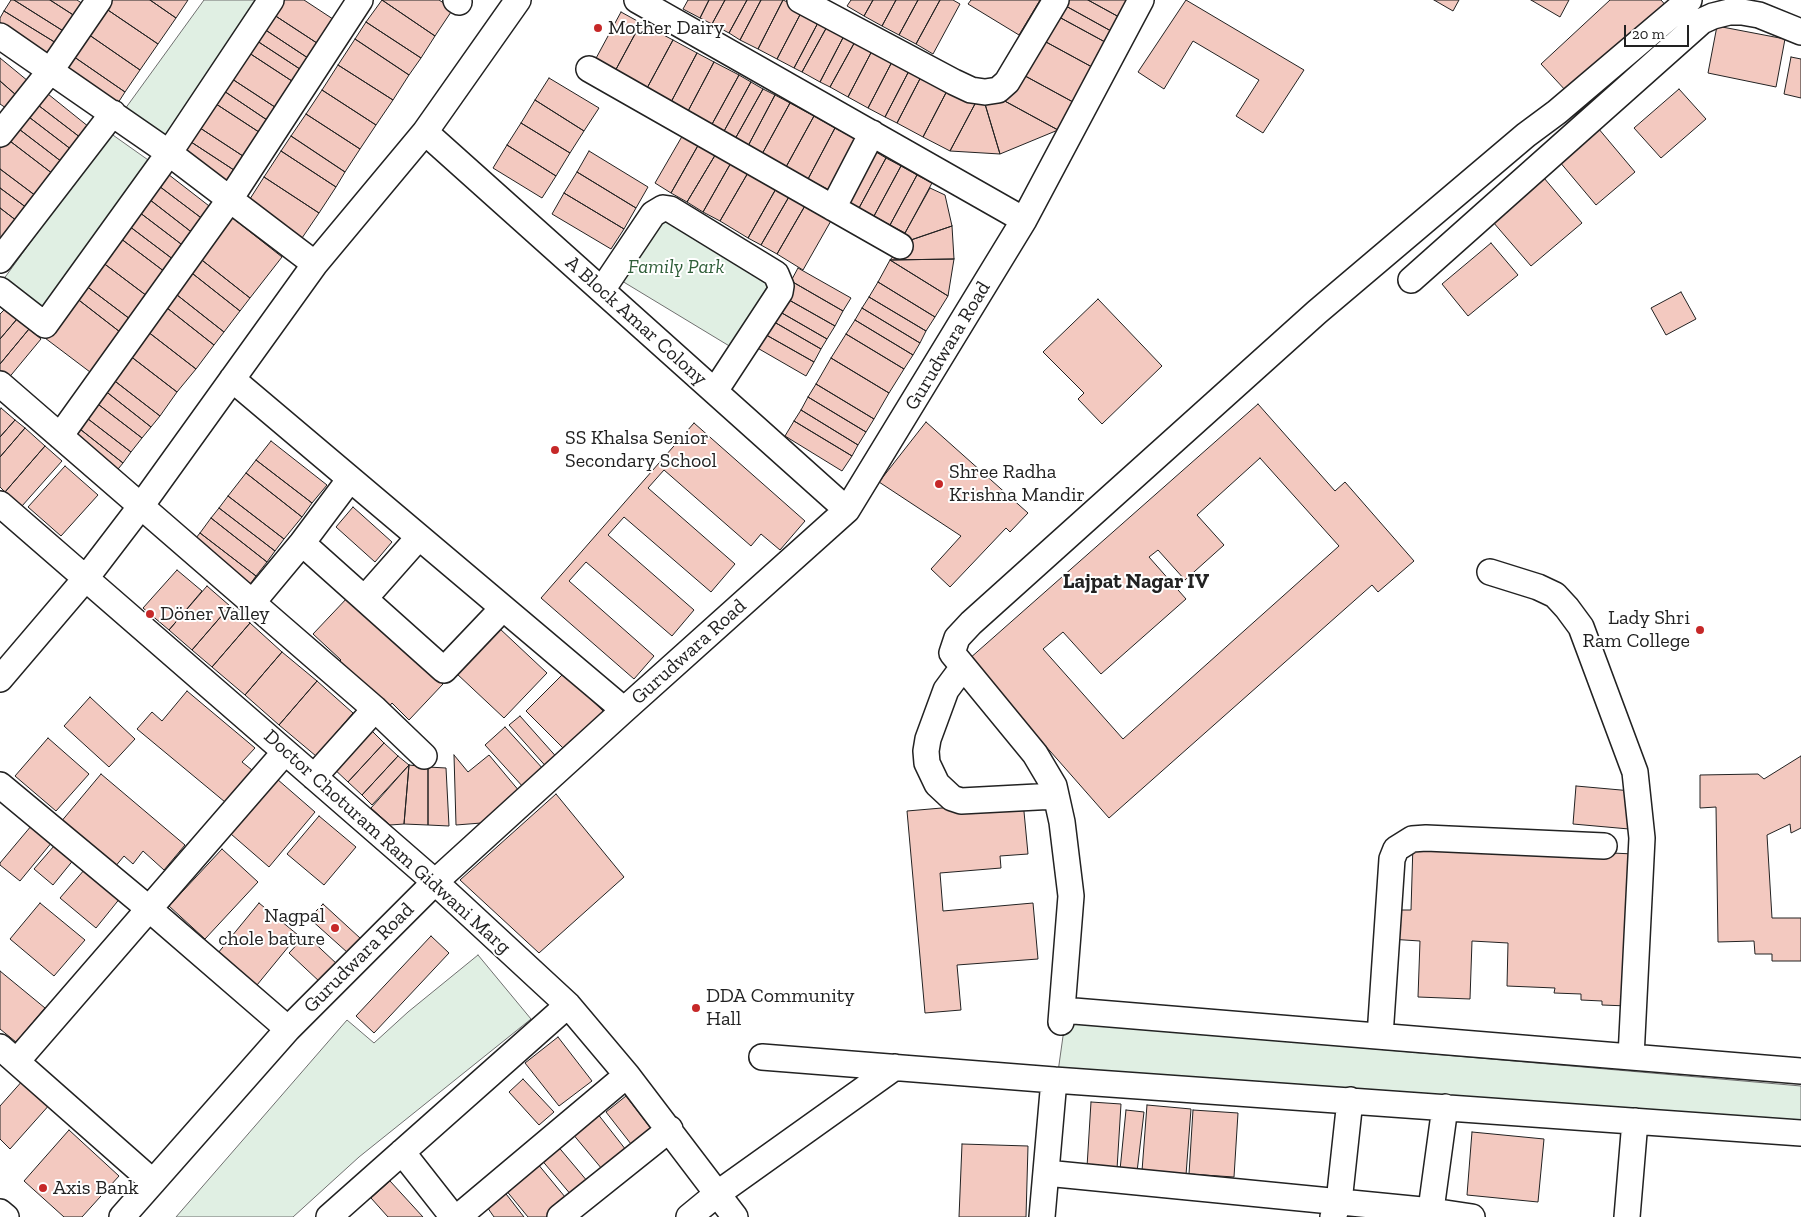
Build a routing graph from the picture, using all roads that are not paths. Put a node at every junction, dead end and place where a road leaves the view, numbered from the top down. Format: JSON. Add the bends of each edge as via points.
{"nodes":[{"id":1,"x":99,"y":0,"type":"edge"},
{"id":2,"x":272,"y":0,"type":"edge"},
{"id":3,"x":360,"y":0,"type":"edge"},
{"id":4,"x":518,"y":0,"type":"edge"},
{"id":5,"x":637,"y":0,"type":"edge"},
{"id":6,"x":800,"y":0,"type":"edge"},
{"id":7,"x":1056,"y":0,"type":"edge"},
{"id":8,"x":1142,"y":0,"type":"edge"},
{"id":9,"x":1689,"y":0,"type":"edge"},
{"id":10,"x":674,"y":9,"type":"edge"},
{"id":11,"x":1801,"y":32,"type":"edge"},
{"id":12,"x":0,"y":36,"type":"edge"},
{"id":13,"x":589,"y":69,"type":"dead end"},
{"id":14,"x":51,"y":70,"type":"junction"},
{"id":15,"x":113,"y":113,"type":"junction"},
{"id":16,"x":425,"y":132,"type":"junction"},
{"id":17,"x":872,"y":133,"type":"junction"},
{"id":18,"x":0,"y":134,"type":"edge"},
{"id":19,"x":169,"y":153,"type":"junction"},
{"id":20,"x":230,"y":200,"type":"junction"},
{"id":21,"x":833,"y":208,"type":"junction"},
{"id":22,"x":1024,"y":220,"type":"junction"},
{"id":23,"x":900,"y":246,"type":"dead end"},
{"id":24,"x":0,"y":260,"type":"edge"},
{"id":25,"x":314,"y":264,"type":"junction"},
{"id":26,"x":1411,"y":280,"type":"dead end"},
{"id":27,"x":0,"y":290,"type":"edge"},
{"id":28,"x":602,"y":290,"type":"junction"},
{"id":29,"x":232,"y":379,"type":"junction"},
{"id":30,"x":0,"y":384,"type":"edge"},
{"id":31,"x":715,"y":391,"type":"junction"},
{"id":32,"x":60,"y":436,"type":"junction"},
{"id":33,"x":350,"y":479,"type":"junction"},
{"id":34,"x":0,"y":504,"type":"edge"},
{"id":35,"x":141,"y":506,"type":"junction"},
{"id":36,"x":848,"y":510,"type":"junction"},
{"id":37,"x":419,"y":537,"type":"junction"},
{"id":38,"x":302,"y":543,"type":"junction"},
{"id":39,"x":1490,"y":572,"type":"dead end"},
{"id":40,"x":86,"y":578,"type":"junction"},
{"id":41,"x":365,"y":598,"type":"junction"},
{"id":42,"x":252,"y":603,"type":"junction"},
{"id":43,"x":503,"y":608,"type":"junction"},
{"id":44,"x":963,"y":667,"type":"junction"},
{"id":45,"x":0,"y":679,"type":"edge"},
{"id":46,"x":375,"y":709,"type":"junction"},
{"id":47,"x":624,"y":710,"type":"junction"},
{"id":48,"x":286,"y":752,"type":"junction"},
{"id":49,"x":424,"y":756,"type":"dead end"},
{"id":50,"x":314,"y":777,"type":"junction"},
{"id":51,"x":0,"y":785,"type":"edge"},
{"id":52,"x":1056,"y":796,"type":"junction"},
{"id":53,"x":1604,"y":846,"type":"dead end"},
{"id":54,"x":436,"y":882,"type":"junction"},
{"id":55,"x":148,"y":908,"type":"junction"},
{"id":56,"x":568,"y":1005,"type":"junction"},
{"id":57,"x":288,"y":1029,"type":"junction"},
{"id":58,"x":1380,"y":1036,"type":"junction"},
{"id":59,"x":8,"y":1054,"type":"edge"},
{"id":60,"x":762,"y":1057,"type":"dead end"},
{"id":61,"x":1631,"y":1057,"type":"junction"},
{"id":62,"x":895,"y":1067,"type":"junction"},
{"id":63,"x":1801,"y":1071,"type":"edge"},
{"id":64,"x":627,"y":1075,"type":"junction"},
{"id":65,"x":1054,"y":1080,"type":"junction"},
{"id":66,"x":1350,"y":1100,"type":"junction"},
{"id":67,"x":1445,"y":1107,"type":"junction"},
{"id":68,"x":1635,"y":1121,"type":"junction"},
{"id":69,"x":670,"y":1130,"type":"junction"},
{"id":70,"x":1801,"y":1133,"type":"edge"},
{"id":71,"x":402,"y":1152,"type":"junction"},
{"id":72,"x":1046,"y":1173,"type":"junction"},
{"id":73,"x":153,"y":1182,"type":"junction"},
{"id":74,"x":717,"y":1194,"type":"junction"},
{"id":75,"x":1336,"y":1210,"type":"edge"},
{"id":76,"x":0,"y":1212,"type":"edge"},
{"id":77,"x":1431,"y":1214,"type":"edge"},
{"id":78,"x":6,"y":1217,"type":"edge"},
{"id":79,"x":122,"y":1217,"type":"edge"},
{"id":80,"x":329,"y":1217,"type":"edge"},
{"id":81,"x":453,"y":1217,"type":"edge"},
{"id":82,"x":458,"y":1217,"type":"edge"},
{"id":83,"x":560,"y":1217,"type":"edge"},
{"id":84,"x":688,"y":1217,"type":"edge"},
{"id":85,"x":735,"y":1217,"type":"edge"},
{"id":86,"x":1042,"y":1217,"type":"edge"},
{"id":87,"x":1472,"y":1217,"type":"edge"},
{"id":88,"x":1627,"y":1217,"type":"edge"}],
"edges":[{"from":1,"to":14,"type":"street"},
{"from":2,"to":19,"type":"street"},
{"from":3,"to":20,"type":"street"},
{"from":4,"to":16,"type":"street"},
{"from":5,"to":10,"type":"street"},
{"from":6,"to":7,"type":"street","via":[[954,82],[985,92],[998,90],[1007,82]]},
{"from":8,"to":22,"type":"street","name":"Gurudwara Road"},
{"from":9,"to":44,"type":"street","via":[[1317,312],[970,623],[957,638],[952,653]]},
{"from":10,"to":17,"type":"street"},
{"from":11,"to":26,"type":"street","via":[[1760,15],[1742,12],[1721,14],[1702,21]]},
{"from":12,"to":14,"type":"street"},
{"from":13,"to":21,"type":"street"},
{"from":14,"to":15,"type":"street"},
{"from":14,"to":18,"type":"street"},
{"from":15,"to":19,"type":"street"},
{"from":15,"to":24,"type":"street"},
{"from":16,"to":25,"type":"street"},
{"from":16,"to":28,"type":"street","name":"A Block Amar Colony"},
{"from":17,"to":21,"type":"street"},
{"from":17,"to":22,"type":"street"},
{"from":19,"to":20,"type":"street"},
{"from":19,"to":27,"type":"street","via":[[45,325]]},
{"from":20,"to":25,"type":"street"},
{"from":20,"to":32,"type":"street"},
{"from":21,"to":23,"type":"street"},
{"from":22,"to":36,"type":"street","name":"Gurudwara Road"},
{"from":25,"to":29,"type":"street"},
{"from":28,"to":31,"type":"street","name":"A Block Amar Colony"},
{"from":28,"to":31,"type":"street","via":[[653,214],[663,208],[670,208],[776,274],[780,292]]},
{"from":29,"to":33,"type":"street"},
{"from":29,"to":35,"type":"street"},
{"from":30,"to":32,"type":"street"},
{"from":31,"to":36,"type":"street","name":"A Block Amar Colony"},
{"from":32,"to":35,"type":"street"},
{"from":33,"to":37,"type":"street"},
{"from":33,"to":38,"type":"street"},
{"from":34,"to":40,"type":"street","name":"Doctor Choturam Ram Gidwani Marg"},
{"from":35,"to":40,"type":"street"},
{"from":35,"to":42,"type":"street"},
{"from":36,"to":47,"type":"street","name":"Gurudwara Road"},
{"from":37,"to":41,"type":"street"},
{"from":37,"to":43,"type":"street"},
{"from":38,"to":41,"type":"street"},
{"from":38,"to":42,"type":"street"},
{"from":39,"to":61,"type":"street","via":[[1555,595],[1581,627],[1635,772],[1642,838]]},
{"from":40,"to":45,"type":"street"},
{"from":40,"to":48,"type":"street","name":"Doctor Choturam Ram Gidwani Marg"},
{"from":41,"to":43,"type":"street","via":[[444,670]]},
{"from":42,"to":46,"type":"street"},
{"from":43,"to":47,"type":"street"},
{"from":44,"to":52,"type":"street","via":[[1035,754],[1054,786]]},
{"from":44,"to":52,"type":"street","via":[[946,690],[928,740],[927,763],[937,784],[952,798],[961,801]]},
{"from":46,"to":49,"type":"street"},
{"from":46,"to":50,"type":"street"},
{"from":47,"to":54,"type":"street","name":"Gurudwara Road"},
{"from":48,"to":50,"type":"street","name":"Doctor Choturam Ram Gidwani Marg"},
{"from":48,"to":55,"type":"street"},
{"from":50,"to":54,"type":"street","name":"Doctor Choturam Ram Gidwani Marg"},
{"from":51,"to":55,"type":"street"},
{"from":52,"to":58,"type":"street","via":[[1071,896],[1062,1016]]},
{"from":53,"to":58,"type":"street","via":[[1426,838],[1412,839],[1396,849],[1392,859]]},
{"from":54,"to":56,"type":"street","name":"Doctor Choturam Ram Gidwani Marg"},
{"from":54,"to":57,"type":"street","name":"Gurudwara Road"},
{"from":55,"to":57,"type":"street"},
{"from":55,"to":59,"type":"street"},
{"from":56,"to":64,"type":"street","name":"Doctor Choturam Ram Gidwani Marg"},
{"from":56,"to":71,"type":"street"},
{"from":57,"to":73,"type":"street","name":"Gurudwara Road"},
{"from":58,"to":61,"type":"street"},
{"from":59,"to":73,"type":"street"},
{"from":60,"to":62,"type":"street"},
{"from":61,"to":63,"type":"street"},
{"from":62,"to":65,"type":"street"},
{"from":62,"to":74,"type":"street"},
{"from":64,"to":69,"type":"street","name":"Doctor Choturam Ram Gidwani Marg"},
{"from":64,"to":82,"type":"street"},
{"from":65,"to":66,"type":"street"},
{"from":65,"to":72,"type":"street"},
{"from":66,"to":67,"type":"street"},
{"from":66,"to":75,"type":"street"},
{"from":67,"to":68,"type":"street"},
{"from":67,"to":77,"type":"street"},
{"from":68,"to":70,"type":"street"},
{"from":68,"to":88,"type":"street"},
{"from":69,"to":74,"type":"street","name":"Doctor Choturam Ram Gidwani Marg"},
{"from":69,"to":83,"type":"street"},
{"from":71,"to":80,"type":"street"},
{"from":71,"to":81,"type":"street"},
{"from":72,"to":75,"type":"street"},
{"from":72,"to":86,"type":"street"},
{"from":73,"to":79,"type":"street","name":"Gurudwara Road"},
{"from":74,"to":84,"type":"street"},
{"from":74,"to":85,"type":"street","name":"Doctor Choturam Ram Gidwani Marg"},
{"from":75,"to":77,"type":"street"},
{"from":76,"to":78,"type":"street"},
{"from":77,"to":87,"type":"street"}]}
